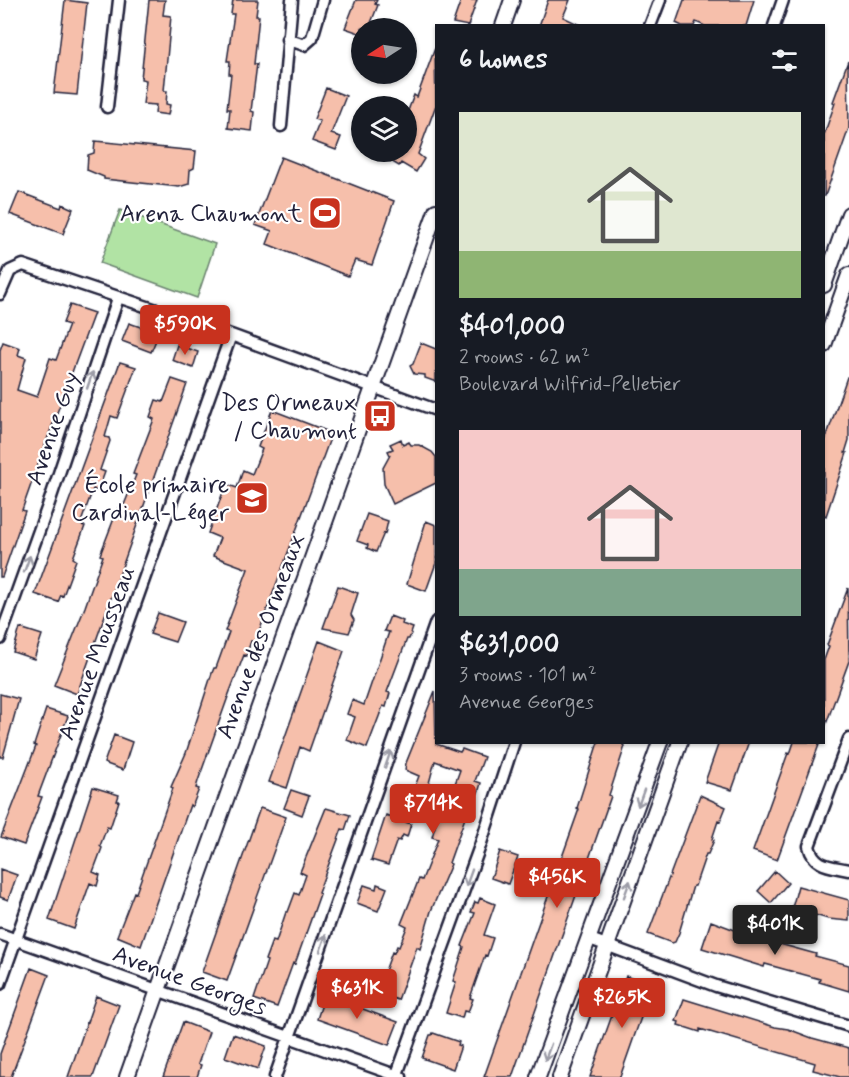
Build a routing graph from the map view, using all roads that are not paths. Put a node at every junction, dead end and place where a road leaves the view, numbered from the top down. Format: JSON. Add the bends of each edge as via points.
{"nodes":[{"id":1,"x":119,"y":0,"type":"edge"},
{"id":2,"x":292,"y":0,"type":"edge"},
{"id":3,"x":323,"y":0,"type":"edge"},
{"id":4,"x":513,"y":0,"type":"edge"},
{"id":5,"x":660,"y":0,"type":"edge"},
{"id":6,"x":783,"y":0,"type":"edge"},
{"id":7,"x":504,"y":24,"type":"edge"},
{"id":8,"x":651,"y":24,"type":"edge"},
{"id":9,"x":775,"y":24,"type":"edge"},
{"id":10,"x":287,"y":39,"type":"junction"},
{"id":11,"x":107,"y":107,"type":"dead end"},
{"id":12,"x":281,"y":126,"type":"dead end"},
{"id":13,"x":435,"y":214,"type":"edge"},
{"id":14,"x":849,"y":214,"type":"edge"},
{"id":15,"x":849,"y":275,"type":"edge"},
{"id":16,"x":825,"y":282,"type":"edge"},
{"id":17,"x":0,"y":294,"type":"edge"},
{"id":18,"x":118,"y":298,"type":"junction"},
{"id":19,"x":231,"y":335,"type":"junction"},
{"id":20,"x":825,"y":342,"type":"edge"},
{"id":21,"x":373,"y":386,"type":"junction"},
{"id":22,"x":435,"y":410,"type":"edge"},
{"id":23,"x":435,"y":625,"type":"edge"},
{"id":24,"x":0,"y":639,"type":"edge"},
{"id":25,"x":849,"y":739,"type":"edge"},
{"id":26,"x":513,"y":744,"type":"edge"},
{"id":27,"x":659,"y":744,"type":"edge"},
{"id":28,"x":679,"y":744,"type":"edge"},
{"id":29,"x":849,"y":870,"type":"edge"},
{"id":30,"x":0,"y":934,"type":"edge"},
{"id":31,"x":590,"y":939,"type":"junction"},
{"id":32,"x":16,"y":940,"type":"junction"},
{"id":33,"x":607,"y":944,"type":"junction"},
{"id":34,"x":0,"y":984,"type":"edge"},
{"id":35,"x":157,"y":990,"type":"junction"},
{"id":36,"x":849,"y":1026,"type":"edge"},
{"id":37,"x":290,"y":1038,"type":"junction"},
{"id":38,"x":398,"y":1076,"type":"edge"},
{"id":39,"x":127,"y":1077,"type":"edge"},
{"id":40,"x":275,"y":1077,"type":"edge"},
{"id":41,"x":538,"y":1077,"type":"edge"},
{"id":42,"x":560,"y":1077,"type":"edge"}],
"edges":[{"from":1,"to":11,"type":"street"},
{"from":2,"to":10,"type":"street"},
{"from":3,"to":10,"type":"street","via":[[312,38],[304,45]]},
{"from":4,"to":7,"type":"street"},
{"from":5,"to":8,"type":"street"},
{"from":6,"to":9,"type":"street"},
{"from":10,"to":12,"type":"street"},
{"from":13,"to":21,"type":"street","name":"Avenue des Ormeaux"},
{"from":14,"to":16,"type":"street"},
{"from":15,"to":20,"type":"street"},
{"from":17,"to":18,"type":"street","via":[[10,271],[23,265]]},
{"from":18,"to":19,"type":"street"},
{"from":24,"to":18,"type":"street","name":"Avenue Guy","one_way":true},
{"from":19,"to":21,"type":"street"},
{"from":19,"to":32,"type":"street","name":"Avenue Mousseau"},
{"from":21,"to":22,"type":"street"},
{"from":21,"to":35,"type":"street","name":"Avenue des Ormeaux"},
{"from":37,"to":23,"type":"street","one_way":true},
{"from":25,"to":29,"type":"street","via":[[809,846],[812,856],[821,864]]},
{"from":26,"to":38,"type":"street","one_way":true},
{"from":27,"to":31,"type":"street","one_way":true},
{"from":33,"to":28,"type":"street","one_way":true},
{"from":30,"to":32,"type":"street","name":"Avenue Georges"},
{"from":31,"to":33,"type":"street"},
{"from":31,"to":41,"type":"street","one_way":true},
{"from":32,"to":34,"type":"street","name":"Avenue Mousseau"},
{"from":32,"to":35,"type":"street","name":"Avenue Georges"},
{"from":33,"to":36,"type":"street","via":[[716,986]]},
{"from":33,"to":42,"type":"street"},
{"from":35,"to":37,"type":"street","name":"Avenue Georges"},
{"from":35,"to":39,"type":"street","name":"Avenue des Ormeaux"},
{"from":37,"to":38,"type":"street","name":"Avenue Georges"},
{"from":37,"to":40,"type":"street"}]}
